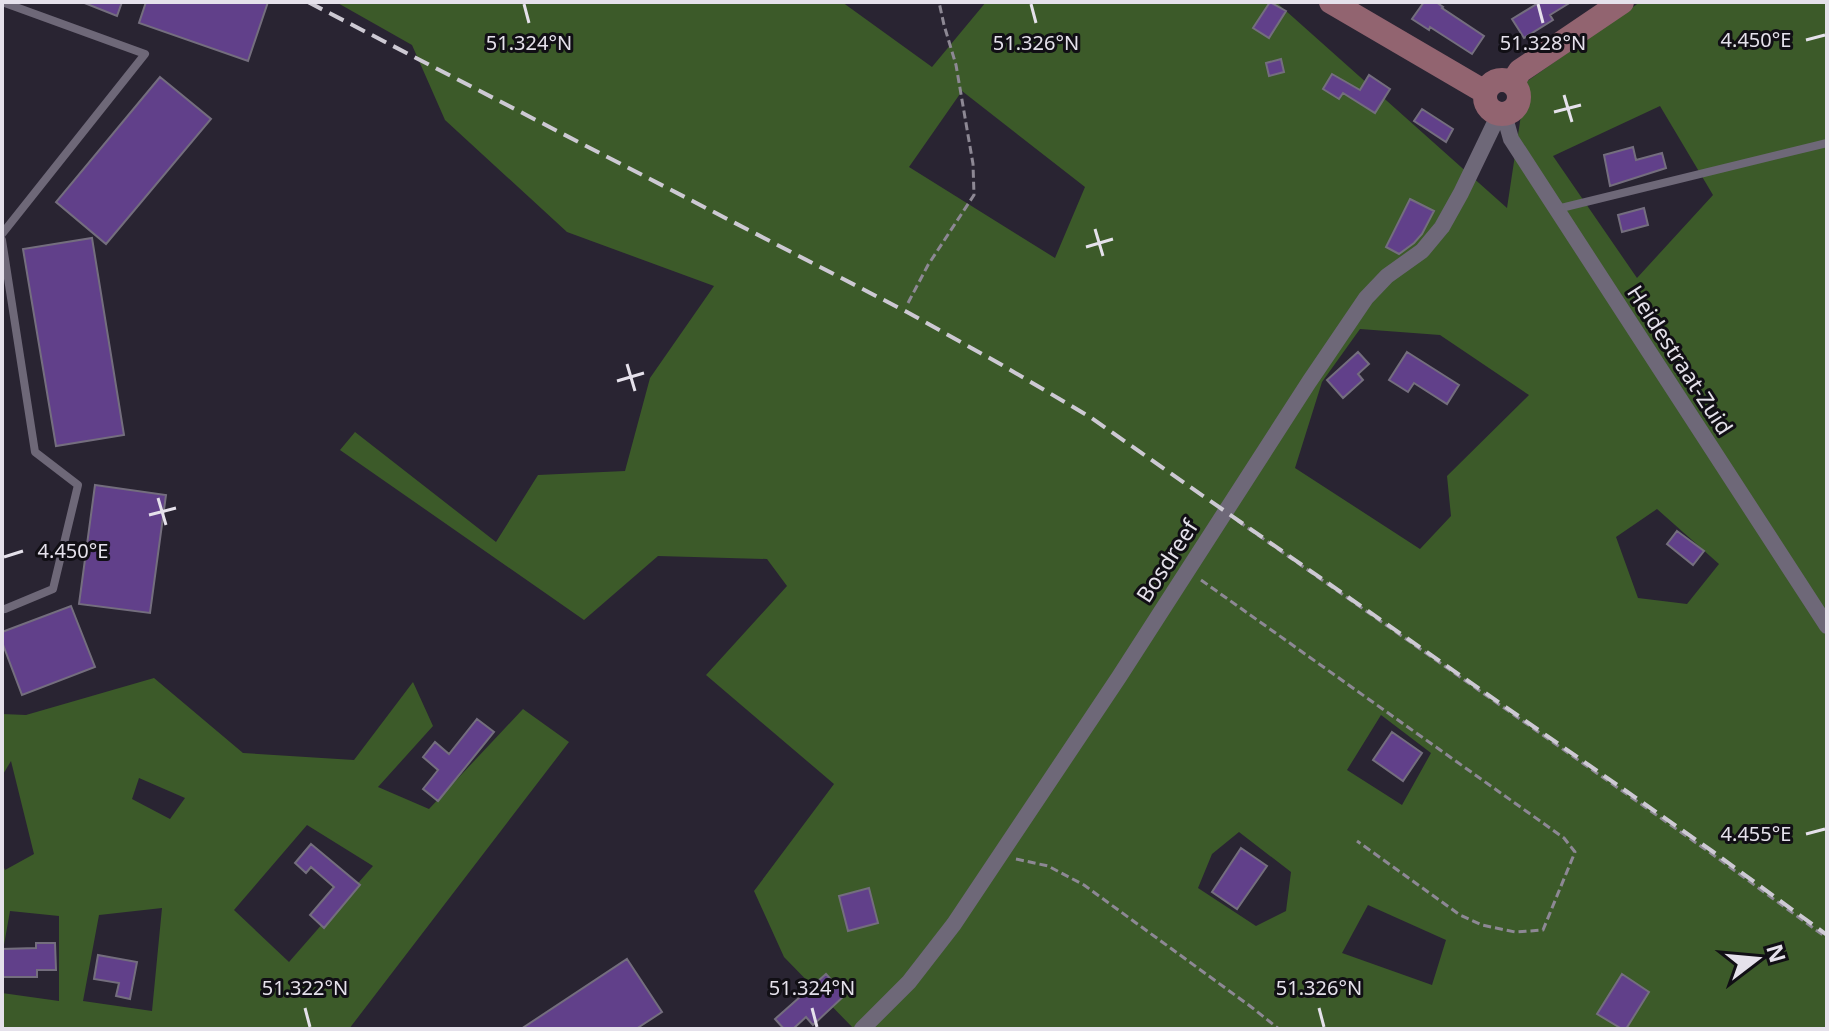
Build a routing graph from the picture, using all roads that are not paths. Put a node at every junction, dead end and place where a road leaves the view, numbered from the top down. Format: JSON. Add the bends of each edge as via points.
{"nodes":[{"id":1,"x":2,"y":2,"type":"edge"},
{"id":2,"x":1331,"y":2,"type":"edge"},
{"id":3,"x":1622,"y":2,"type":"edge"},
{"id":4,"x":1512,"y":83,"type":"junction"},
{"id":5,"x":1485,"y":92,"type":"junction"},
{"id":6,"x":1502,"y":114,"type":"junction"},
{"id":7,"x":1827,"y":143,"type":"edge"},
{"id":8,"x":1557,"y":210,"type":"junction"},
{"id":9,"x":2,"y":234,"type":"edge"},
{"id":10,"x":2,"y":240,"type":"edge"},
{"id":11,"x":5,"y":609,"type":"dead end"},
{"id":12,"x":1827,"y":626,"type":"edge"},
{"id":13,"x":862,"y":1029,"type":"edge"}],
"edges":[{"from":1,"to":9,"type":"lane","via":[[145,54]]},
{"from":2,"to":5,"type":"street"},
{"from":3,"to":4,"type":"street","via":[[1520,71]]},
{"from":4,"to":5,"type":"street","via":[[1497,80]]},
{"from":4,"to":6,"type":"street","via":[[1519,102]]},
{"from":5,"to":6,"type":"street","via":[[1490,110]]},
{"from":6,"to":8,"type":"street","name":"Heidestraat-Zuid","via":[[1511,139]]},
{"from":6,"to":13,"type":"street","name":"Bosdreef","via":[[1442,227],[1366,298],[1001,855],[929,958]]},
{"from":7,"to":8,"type":"lane"},
{"from":8,"to":12,"type":"street","name":"Heidestraat-Zuid"},
{"from":10,"to":11,"type":"lane","via":[[35,452],[78,485],[53,589]]}]}
